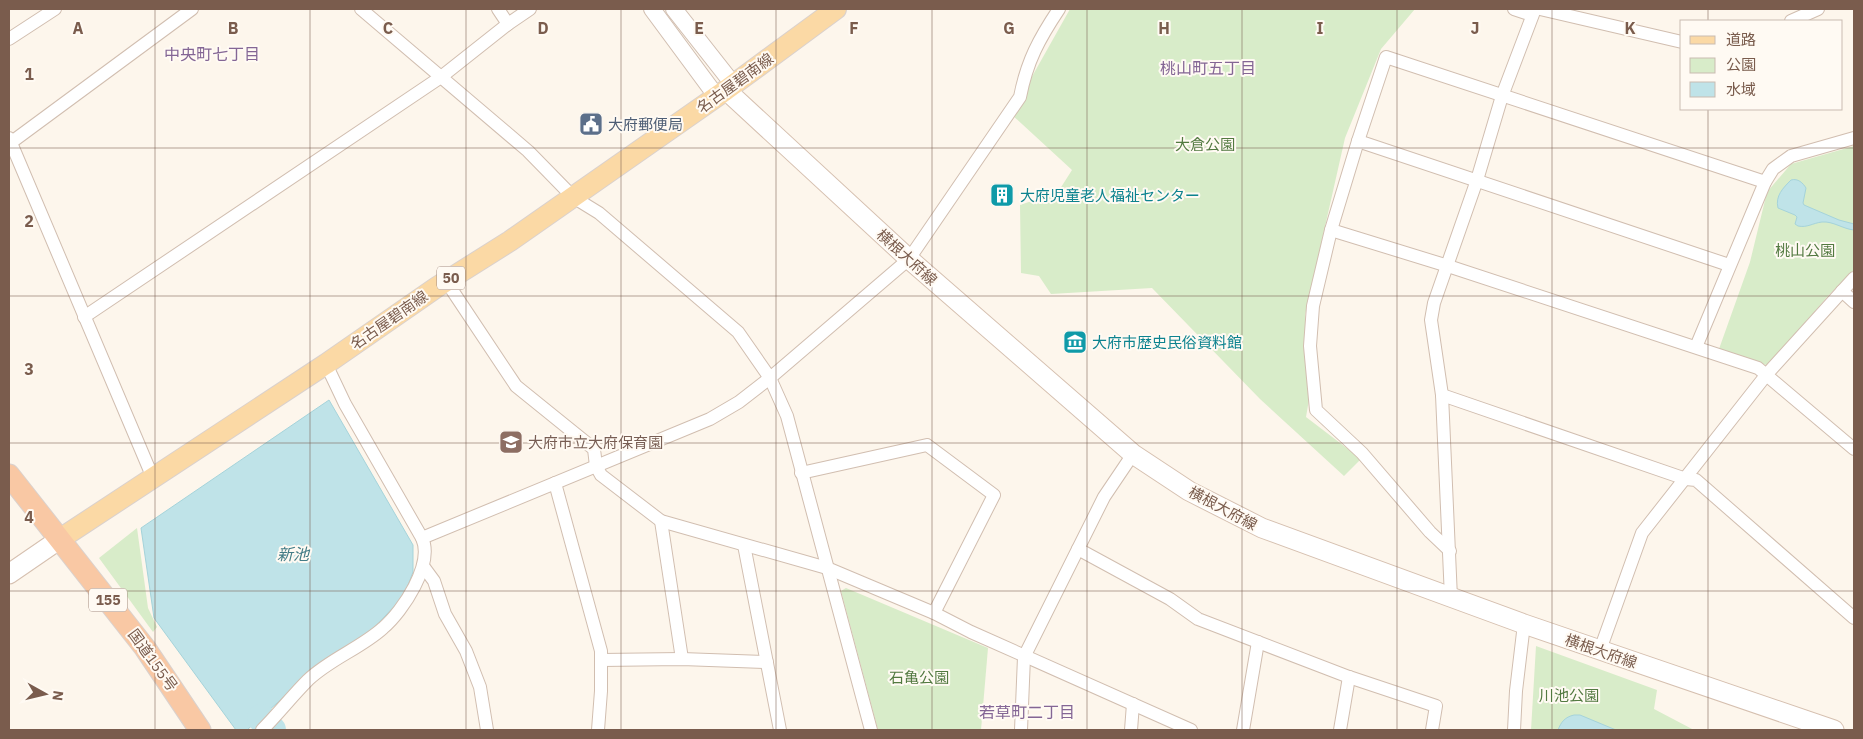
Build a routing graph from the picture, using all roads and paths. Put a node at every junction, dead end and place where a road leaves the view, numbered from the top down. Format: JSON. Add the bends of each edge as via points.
{"nodes":[{"id":1,"x":55,"y":9,"type":"edge"},
{"id":2,"x":192,"y":9,"type":"edge"},
{"id":3,"x":361,"y":9,"type":"edge"},
{"id":4,"x":498,"y":9,"type":"edge"},
{"id":5,"x":530,"y":9,"type":"edge"},
{"id":6,"x":652,"y":9,"type":"edge"},
{"id":7,"x":674,"y":9,"type":"edge"},
{"id":8,"x":1059,"y":9,"type":"edge"},
{"id":9,"x":1514,"y":9,"type":"edge"},
{"id":10,"x":1534,"y":9,"type":"edge"},
{"id":11,"x":1540,"y":9,"type":"edge"},
{"id":12,"x":1818,"y":9,"type":"edge"},
{"id":13,"x":828,"y":11,"type":"edge"},
{"id":14,"x":1794,"y":20,"type":"edge"},
{"id":15,"x":508,"y":24,"type":"junction"},
{"id":16,"x":9,"y":39,"type":"edge"},
{"id":17,"x":1680,"y":42,"type":"edge"},
{"id":18,"x":441,"y":78,"type":"junction"},
{"id":19,"x":725,"y":90,"type":"junction"},
{"id":20,"x":1502,"y":96,"type":"junction"},
{"id":21,"x":1854,"y":138,"type":"edge"},
{"id":22,"x":1358,"y":141,"type":"junction"},
{"id":23,"x":9,"y":142,"type":"edge"},
{"id":24,"x":1477,"y":180,"type":"junction"},
{"id":25,"x":1765,"y":182,"type":"junction"},
{"id":26,"x":573,"y":196,"type":"junction"},
{"id":27,"x":1331,"y":230,"type":"junction"},
{"id":28,"x":909,"y":259,"type":"junction"},
{"id":29,"x":1730,"y":265,"type":"junction"},
{"id":30,"x":1448,"y":266,"type":"junction"},
{"id":31,"x":1854,"y":278,"type":"edge"},
{"id":32,"x":446,"y":281,"type":"junction"},
{"id":33,"x":1842,"y":291,"type":"junction"},
{"id":34,"x":1854,"y":302,"type":"edge"},
{"id":35,"x":84,"y":317,"type":"junction"},
{"id":36,"x":1696,"y":347,"type":"junction"},
{"id":37,"x":326,"y":364,"type":"junction"},
{"id":38,"x":1766,"y":374,"type":"junction"},
{"id":39,"x":770,"y":378,"type":"junction"},
{"id":40,"x":1442,"y":395,"type":"junction"},
{"id":41,"x":1854,"y":449,"type":"edge"},
{"id":42,"x":1133,"y":454,"type":"junction"},
{"id":43,"x":596,"y":466,"type":"junction"},
{"id":44,"x":801,"y":474,"type":"junction"},
{"id":45,"x":9,"y":476,"type":"edge"},
{"id":46,"x":153,"y":478,"type":"junction"},
{"id":47,"x":1686,"y":479,"type":"junction"},
{"id":48,"x":555,"y":482,"type":"junction"},
{"id":49,"x":661,"y":522,"type":"junction"},
{"id":50,"x":422,"y":538,"type":"junction"},
{"id":51,"x":60,"y":539,"type":"junction"},
{"id":52,"x":744,"y":545,"type":"junction"},
{"id":53,"x":1078,"y":549,"type":"junction"},
{"id":54,"x":1450,"y":551,"type":"junction"},
{"id":55,"x":423,"y":566,"type":"junction"},
{"id":56,"x":827,"y":568,"type":"junction"},
{"id":57,"x":9,"y":574,"type":"edge"},
{"id":58,"x":1451,"y":598,"type":"junction"},
{"id":59,"x":934,"y":613,"type":"junction"},
{"id":60,"x":1854,"y":618,"type":"edge"},
{"id":61,"x":1524,"y":624,"type":"junction"},
{"id":62,"x":1258,"y":642,"type":"junction"},
{"id":63,"x":1600,"y":650,"type":"junction"},
{"id":64,"x":1024,"y":657,"type":"junction"},
{"id":65,"x":682,"y":659,"type":"junction"},
{"id":66,"x":601,"y":660,"type":"junction"},
{"id":67,"x":766,"y":662,"type":"junction"},
{"id":68,"x":1349,"y":677,"type":"junction"},
{"id":69,"x":1133,"y":704,"type":"junction"},
{"id":70,"x":263,"y":729,"type":"edge"},
{"id":71,"x":200,"y":730,"type":"edge"},
{"id":72,"x":488,"y":730,"type":"edge"},
{"id":73,"x":598,"y":730,"type":"edge"},
{"id":74,"x":780,"y":730,"type":"edge"},
{"id":75,"x":871,"y":730,"type":"edge"},
{"id":76,"x":1020,"y":730,"type":"edge"},
{"id":77,"x":1131,"y":730,"type":"edge"},
{"id":78,"x":1191,"y":730,"type":"edge"},
{"id":79,"x":1243,"y":730,"type":"edge"},
{"id":80,"x":1340,"y":730,"type":"edge"},
{"id":81,"x":1432,"y":730,"type":"edge"},
{"id":82,"x":1514,"y":730,"type":"edge"},
{"id":83,"x":1834,"y":730,"type":"edge"}],
"edges":[{"from":1,"to":16,"type":"street"},
{"from":2,"to":23,"type":"street"},
{"from":3,"to":18,"type":"street"},
{"from":4,"to":15,"type":"street"},
{"from":5,"to":15,"type":"street"},
{"from":6,"to":19,"type":"street"},
{"from":7,"to":19,"type":"street"},
{"from":8,"to":28,"type":"street","via":[[1039,40],[1024,74],[1020,97]]},
{"from":9,"to":10,"type":"street","via":[[1526,13]]},
{"from":10,"to":20,"type":"street"},
{"from":11,"to":17,"type":"street"},
{"from":12,"to":14,"type":"street"},
{"from":13,"to":19,"type":"main road","name":"名古屋碧南線","number":"50"},
{"from":15,"to":18,"type":"street"},
{"from":18,"to":26,"type":"street","via":[[528,151]]},
{"from":18,"to":35,"type":"street"},
{"from":19,"to":26,"type":"main road","name":"名古屋碧南線","number":"50"},
{"from":19,"to":28,"type":"main road","name":"横根大府線"},
{"from":20,"to":22,"type":"street","via":[[1386,57]]},
{"from":20,"to":24,"type":"street"},
{"from":20,"to":25,"type":"street"},
{"from":21,"to":25,"type":"street","via":[[1792,156],[1773,168]]},
{"from":22,"to":24,"type":"street"},
{"from":22,"to":27,"type":"street"},
{"from":23,"to":35,"type":"street"},
{"from":24,"to":29,"type":"street"},
{"from":24,"to":30,"type":"street"},
{"from":25,"to":29,"type":"street"},
{"from":26,"to":32,"type":"main road","name":"名古屋碧南線","number":"50"},
{"from":26,"to":39,"type":"street","via":[[599,213],[738,332]]},
{"from":27,"to":30,"type":"street"},
{"from":27,"to":54,"type":"street","via":[[1313,306],[1310,346],[1316,410],[1362,453]]},
{"from":28,"to":39,"type":"street"},
{"from":28,"to":42,"type":"main road","name":"横根大府線"},
{"from":29,"to":36,"type":"street"},
{"from":30,"to":36,"type":"street"},
{"from":30,"to":40,"type":"street","via":[[1431,320]]},
{"from":31,"to":33,"type":"street"},
{"from":32,"to":37,"type":"main road","name":"名古屋碧南線","number":"50"},
{"from":32,"to":43,"type":"street","via":[[516,386],[594,449]]},
{"from":33,"to":34,"type":"street"},
{"from":33,"to":38,"type":"street"},
{"from":35,"to":46,"type":"street"},
{"from":36,"to":38,"type":"street","via":[[1758,368]]},
{"from":37,"to":46,"type":"main road","name":"名古屋碧南線","number":"50"},
{"from":37,"to":50,"type":"street","via":[[345,404]]},
{"from":38,"to":41,"type":"street"},
{"from":38,"to":47,"type":"street"},
{"from":39,"to":43,"type":"street","via":[[710,419]]},
{"from":39,"to":44,"type":"street","via":[[787,416]]},
{"from":40,"to":47,"type":"street"},
{"from":40,"to":54,"type":"street"},
{"from":42,"to":53,"type":"street","via":[[1104,497]]},
{"from":42,"to":58,"type":"main road","name":"横根大府線","via":[[1189,491],[1262,528]]},
{"from":43,"to":48,"type":"street"},
{"from":43,"to":49,"type":"street","via":[[601,476]]},
{"from":44,"to":56,"type":"street"},
{"from":44,"to":59,"type":"street","via":[[927,445],[994,495]]},
{"from":45,"to":51,"type":"highway","name":"国道155号","number":"155"},
{"from":46,"to":51,"type":"main road","name":"名古屋碧南線","number":"50"},
{"from":47,"to":60,"type":"street","via":[[1696,480]]},
{"from":47,"to":63,"type":"street","via":[[1642,534]]},
{"from":48,"to":50,"type":"street"},
{"from":48,"to":66,"type":"street","via":[[595,625]]},
{"from":49,"to":52,"type":"street"},
{"from":49,"to":65,"type":"street"},
{"from":50,"to":55,"type":"street","via":[[425,546]]},
{"from":51,"to":57,"type":"main road"},
{"from":51,"to":71,"type":"highway","name":"国道155号","number":"155","via":[[145,648]]},
{"from":52,"to":56,"type":"street"},
{"from":52,"to":67,"type":"street"},
{"from":53,"to":62,"type":"street","via":[[1170,600],[1198,620]]},
{"from":53,"to":64,"type":"street"},
{"from":54,"to":58,"type":"street"},
{"from":55,"to":70,"type":"street","via":[[411,592],[384,628],[309,679]]},
{"from":55,"to":72,"type":"street","via":[[434,581],[445,614],[466,651],[480,687]]},
{"from":56,"to":59,"type":"street"},
{"from":56,"to":75,"type":"street"},
{"from":58,"to":61,"type":"main road","name":"横根大府線"},
{"from":59,"to":64,"type":"street"},
{"from":61,"to":63,"type":"main road","name":"横根大府線"},
{"from":61,"to":82,"type":"street"},
{"from":62,"to":68,"type":"street"},
{"from":62,"to":79,"type":"street"},
{"from":63,"to":83,"type":"main road","name":"横根大府線"},
{"from":64,"to":69,"type":"street"},
{"from":64,"to":76,"type":"street"},
{"from":65,"to":66,"type":"street"},
{"from":65,"to":67,"type":"street"},
{"from":66,"to":73,"type":"street"},
{"from":67,"to":74,"type":"street"},
{"from":68,"to":80,"type":"street"},
{"from":68,"to":81,"type":"street","via":[[1436,706]]},
{"from":69,"to":77,"type":"street"},
{"from":69,"to":78,"type":"street"}]}
